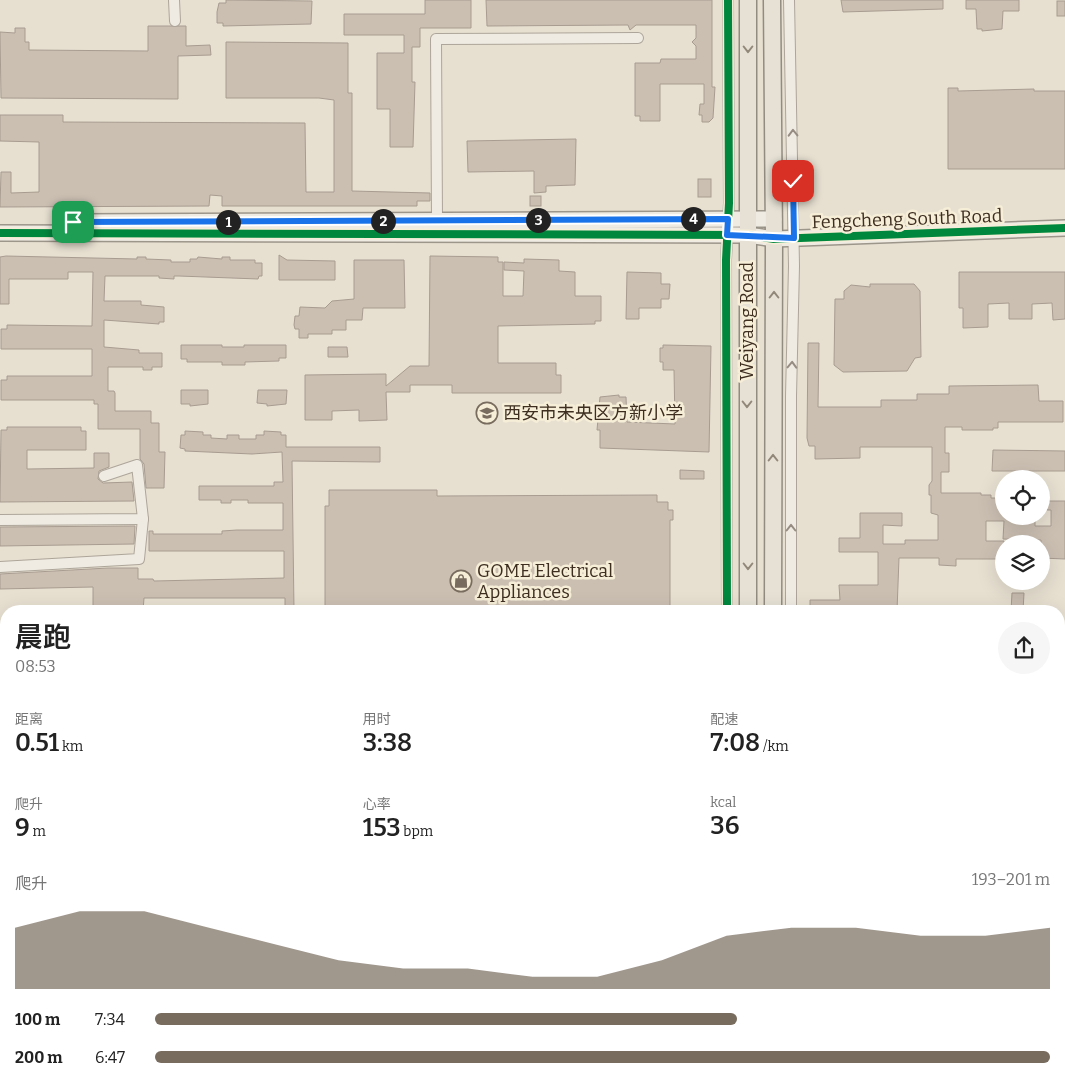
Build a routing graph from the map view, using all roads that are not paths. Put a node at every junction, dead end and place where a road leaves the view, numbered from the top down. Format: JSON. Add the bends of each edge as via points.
{"nodes":[{"id":1,"x":174,"y":0,"type":"edge"},
{"id":2,"x":728,"y":0,"type":"edge"},
{"id":3,"x":748,"y":0,"type":"edge"},
{"id":4,"x":772,"y":0,"type":"edge"},
{"id":5,"x":789,"y":0,"type":"edge"},
{"id":6,"x":174,"y":21,"type":"dead end"},
{"id":7,"x":638,"y":38,"type":"dead end"},
{"id":8,"x":728,"y":219,"type":"junction"},
{"id":9,"x":774,"y":219,"type":"junction"},
{"id":10,"x":437,"y":221,"type":"junction"},
{"id":11,"x":0,"y":223,"type":"edge"},
{"id":12,"x":749,"y":227,"type":"junction"},
{"id":13,"x":1065,"y":228,"type":"edge"},
{"id":14,"x":0,"y":233,"type":"edge"},
{"id":15,"x":727,"y":235,"type":"junction"},
{"id":16,"x":794,"y":238,"type":"junction"},
{"id":17,"x":774,"y":239,"type":"junction"},
{"id":18,"x":104,"y":476,"type":"dead end"},
{"id":19,"x":143,"y":519,"type":"junction"},
{"id":20,"x":0,"y":520,"type":"edge"},
{"id":21,"x":0,"y":567,"type":"edge"},
{"id":22,"x":727,"y":605,"type":"edge"},
{"id":23,"x":748,"y":605,"type":"edge"},
{"id":24,"x":773,"y":605,"type":"edge"},
{"id":25,"x":791,"y":605,"type":"edge"}],
"edges":[{"from":1,"to":6,"type":"street"},
{"from":2,"to":8,"type":"street"},
{"from":3,"to":12,"type":"main road","name":"Weiyang Road","one_way":true},
{"from":4,"to":9,"type":"main road","name":"Weiyang Road"},
{"from":16,"to":5,"type":"street","one_way":true},
{"from":7,"to":10,"type":"street","via":[[436,39]]},
{"from":8,"to":10,"type":"street","name":"Fengcheng South Road"},
{"from":8,"to":12,"type":"street","name":"Fengcheng South Road"},
{"from":8,"to":15,"type":"street"},
{"from":9,"to":12,"type":"street","name":"Fengcheng South Road"},
{"from":9,"to":17,"type":"main road","name":"Weiyang Road"},
{"from":10,"to":11,"type":"street","name":"Fengcheng South Road"},
{"from":12,"to":15,"type":"street","name":"Fengcheng South Road"},
{"from":12,"to":17,"type":"street","name":"Fengcheng South Road"},
{"from":12,"to":23,"type":"main road","name":"Weiyang Road","one_way":true,"via":[[746,261]]},
{"from":13,"to":16,"type":"street","name":"Fengcheng South Road"},
{"from":14,"to":15,"type":"street","name":"Fengcheng South Road"},
{"from":15,"to":22,"type":"street"},
{"from":16,"to":17,"type":"street","name":"Fengcheng South Road"},
{"from":25,"to":16,"type":"street","one_way":true},
{"from":24,"to":17,"type":"main road","name":"Weiyang Road","one_way":true},
{"from":18,"to":19,"type":"street","via":[[137,465]]},
{"from":19,"to":20,"type":"street"},
{"from":19,"to":21,"type":"street","via":[[139,559]]}]}
